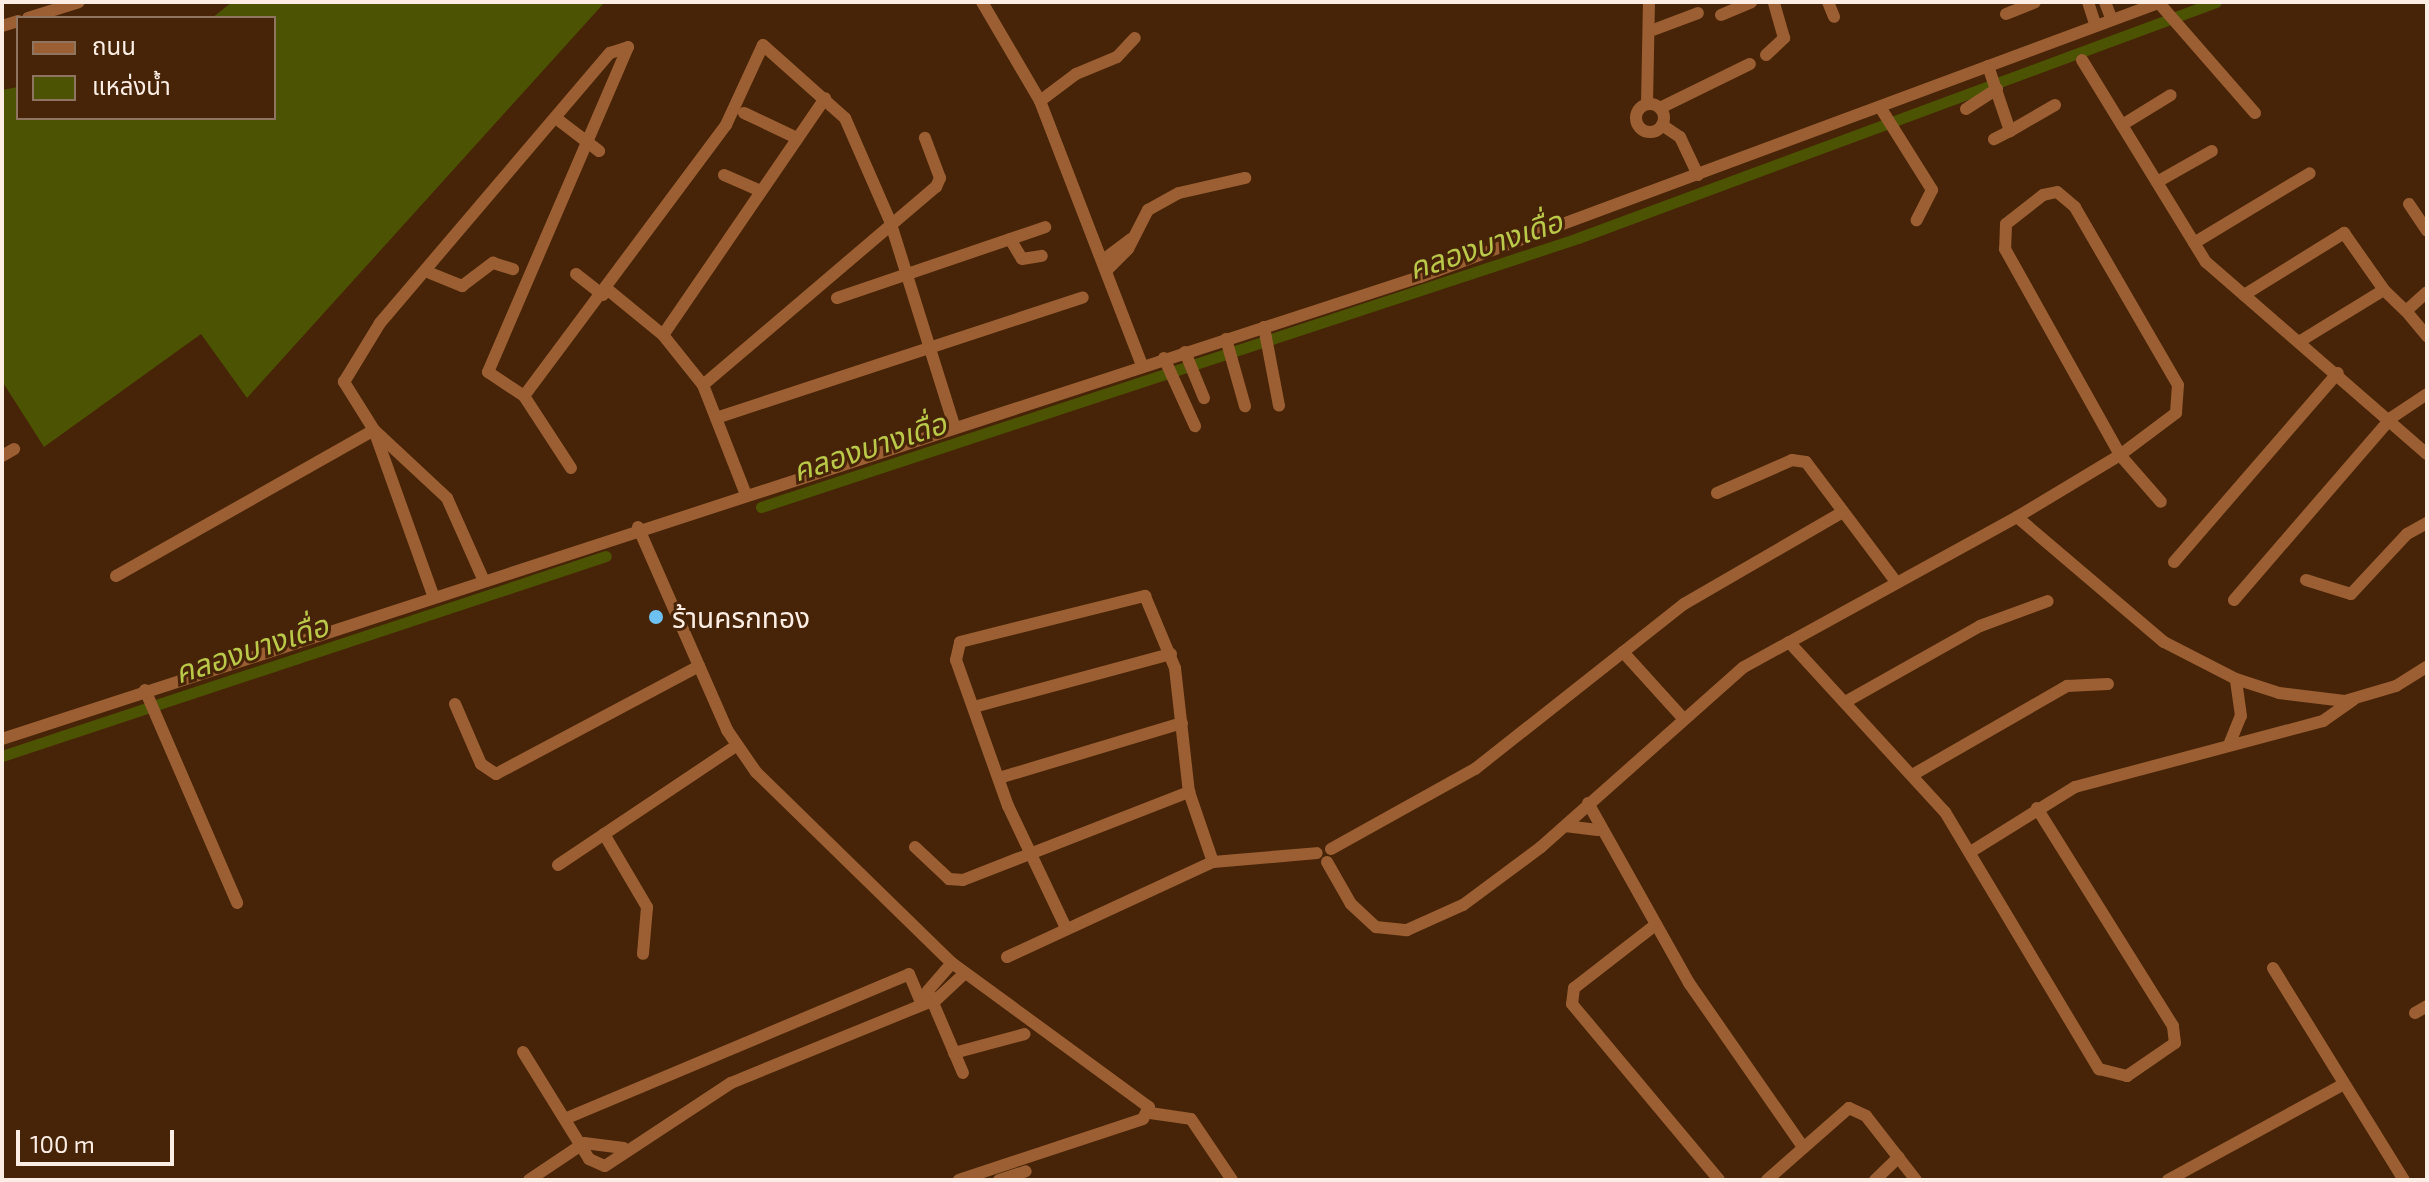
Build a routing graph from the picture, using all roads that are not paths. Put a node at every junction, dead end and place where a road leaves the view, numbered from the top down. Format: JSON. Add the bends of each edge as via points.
{"nodes":[{"id":1,"x":79,"y":2,"type":"edge"},
{"id":2,"x":982,"y":2,"type":"edge"},
{"id":3,"x":1649,"y":2,"type":"edge"},
{"id":4,"x":1751,"y":2,"type":"edge"},
{"id":5,"x":1774,"y":2,"type":"edge"},
{"id":6,"x":1828,"y":2,"type":"edge"},
{"id":7,"x":2035,"y":2,"type":"edge"},
{"id":8,"x":2088,"y":2,"type":"edge"},
{"id":9,"x":2105,"y":2,"type":"edge"},
{"id":10,"x":2164,"y":8,"type":"edge"},
{"id":11,"x":1698,"y":13,"type":"dead end"},
{"id":12,"x":2006,"y":14,"type":"dead end"},
{"id":13,"x":1721,"y":15,"type":"dead end"},
{"id":14,"x":34,"y":16,"type":"edge"},
{"id":15,"x":1834,"y":17,"type":"dead end"},
{"id":16,"x":2112,"y":20,"type":"junction"},
{"id":17,"x":2096,"y":26,"type":"junction"},
{"id":18,"x":1653,"y":30,"type":"junction"},
{"id":19,"x":1135,"y":38,"type":"dead end"},
{"id":20,"x":1766,"y":55,"type":"dead end"},
{"id":21,"x":2082,"y":60,"type":"dead end"},
{"id":22,"x":1750,"y":64,"type":"dead end"},
{"id":23,"x":1992,"y":78,"type":"junction"},
{"id":24,"x":2171,"y":95,"type":"dead end"},
{"id":25,"x":825,"y":98,"type":"junction"},
{"id":26,"x":1040,"y":101,"type":"junction"},
{"id":27,"x":2055,"y":105,"type":"dead end"},
{"id":28,"x":1654,"y":106,"type":"junction"},
{"id":29,"x":1966,"y":109,"type":"dead end"},
{"id":30,"x":744,"y":113,"type":"dead end"},
{"id":31,"x":2255,"y":113,"type":"dead end"},
{"id":32,"x":1885,"y":115,"type":"junction"},
{"id":33,"x":557,"y":119,"type":"junction"},
{"id":34,"x":1662,"y":125,"type":"junction"},
{"id":35,"x":2122,"y":125,"type":"junction"},
{"id":36,"x":2010,"y":131,"type":"junction"},
{"id":37,"x":797,"y":138,"type":"junction"},
{"id":38,"x":925,"y":138,"type":"dead end"},
{"id":39,"x":1994,"y":139,"type":"dead end"},
{"id":40,"x":587,"y":142,"type":"junction"},
{"id":41,"x":599,"y":151,"type":"dead end"},
{"id":42,"x":2212,"y":151,"type":"dead end"},
{"id":43,"x":2310,"y":173,"type":"dead end"},
{"id":44,"x":724,"y":175,"type":"dead end"},
{"id":45,"x":1698,"y":175,"type":"junction"},
{"id":46,"x":1245,"y":178,"type":"dead end"},
{"id":47,"x":2157,"y":182,"type":"junction"},
{"id":48,"x":761,"y":191,"type":"junction"},
{"id":49,"x":2409,"y":204,"type":"dead end"},
{"id":50,"x":1917,"y":220,"type":"dead end"},
{"id":51,"x":890,"y":221,"type":"junction"},
{"id":52,"x":1045,"y":227,"type":"dead end"},
{"id":53,"x":2427,"y":231,"type":"edge"},
{"id":54,"x":1010,"y":239,"type":"junction"},
{"id":55,"x":2194,"y":243,"type":"junction"},
{"id":56,"x":1042,"y":256,"type":"dead end"},
{"id":57,"x":1104,"y":265,"type":"junction"},
{"id":58,"x":513,"y":269,"type":"dead end"},
{"id":59,"x":430,"y":273,"type":"junction"},
{"id":60,"x":576,"y":274,"type":"dead end"},
{"id":61,"x":907,"y":274,"type":"junction"},
{"id":62,"x":2384,"y":290,"type":"junction"},
{"id":63,"x":605,"y":292,"type":"junction"},
{"id":64,"x":2427,"y":292,"type":"edge"},
{"id":65,"x":2244,"y":295,"type":"junction"},
{"id":66,"x":1083,"y":297,"type":"dead end"},
{"id":67,"x":837,"y":298,"type":"dead end"},
{"id":68,"x":2406,"y":311,"type":"junction"},
{"id":69,"x":663,"y":335,"type":"junction"},
{"id":70,"x":1265,"y":335,"type":"junction"},
{"id":71,"x":2427,"y":336,"type":"edge"},
{"id":72,"x":2302,"y":340,"type":"junction"},
{"id":73,"x":929,"y":347,"type":"junction"},
{"id":74,"x":1229,"y":347,"type":"junction"},
{"id":75,"x":1188,"y":359,"type":"junction"},
{"id":76,"x":1142,"y":365,"type":"junction"},
{"id":77,"x":1168,"y":367,"type":"junction"},
{"id":78,"x":2338,"y":373,"type":"junction"},
{"id":79,"x":703,"y":385,"type":"junction"},
{"id":80,"x":2427,"y":394,"type":"edge"},
{"id":81,"x":524,"y":396,"type":"junction"},
{"id":82,"x":1204,"y":398,"type":"dead end"},
{"id":83,"x":1245,"y":406,"type":"dead end"},
{"id":84,"x":1279,"y":406,"type":"dead end"},
{"id":85,"x":716,"y":418,"type":"junction"},
{"id":86,"x":2391,"y":418,"type":"junction"},
{"id":87,"x":1195,"y":426,"type":"dead end"},
{"id":88,"x":955,"y":428,"type":"junction"},
{"id":89,"x":374,"y":430,"type":"junction"},
{"id":90,"x":2427,"y":454,"type":"edge"},
{"id":91,"x":2120,"y":455,"type":"junction"},
{"id":92,"x":571,"y":468,"type":"dead end"},
{"id":93,"x":1717,"y":493,"type":"dead end"},
{"id":94,"x":746,"y":495,"type":"junction"},
{"id":95,"x":2161,"y":502,"type":"dead end"},
{"id":96,"x":1841,"y":513,"type":"junction"},
{"id":97,"x":2017,"y":517,"type":"junction"},
{"id":98,"x":2427,"y":523,"type":"edge"},
{"id":99,"x":638,"y":527,"type":"junction"},
{"id":100,"x":2174,"y":562,"type":"dead end"},
{"id":101,"x":116,"y":576,"type":"dead end"},
{"id":102,"x":483,"y":579,"type":"junction"},
{"id":103,"x":2306,"y":580,"type":"dead end"},
{"id":104,"x":1897,"y":583,"type":"junction"},
{"id":105,"x":433,"y":595,"type":"junction"},
{"id":106,"x":2234,"y":600,"type":"dead end"},
{"id":107,"x":2048,"y":601,"type":"dead end"},
{"id":108,"x":1789,"y":642,"type":"junction"},
{"id":109,"x":1623,"y":652,"type":"junction"},
{"id":110,"x":1171,"y":654,"type":"junction"},
{"id":111,"x":699,"y":666,"type":"junction"},
{"id":112,"x":2427,"y":667,"type":"edge"},
{"id":113,"x":2236,"y":679,"type":"junction"},
{"id":114,"x":2108,"y":684,"type":"dead end"},
{"id":115,"x":147,"y":696,"type":"junction"},
{"id":116,"x":2353,"y":700,"type":"junction"},
{"id":117,"x":1847,"y":701,"type":"junction"},
{"id":118,"x":455,"y":704,"type":"dead end"},
{"id":119,"x":974,"y":707,"type":"junction"},
{"id":120,"x":1681,"y":716,"type":"junction"},
{"id":121,"x":1182,"y":723,"type":"junction"},
{"id":122,"x":2,"y":739,"type":"edge"},
{"id":123,"x":2229,"y":745,"type":"junction"},
{"id":124,"x":736,"y":746,"type":"junction"},
{"id":125,"x":1914,"y":774,"type":"junction"},
{"id":126,"x":999,"y":778,"type":"junction"},
{"id":127,"x":1189,"y":792,"type":"junction"},
{"id":128,"x":1588,"y":803,"type":"junction"},
{"id":129,"x":2037,"y":808,"type":"junction"},
{"id":130,"x":1565,"y":826,"type":"junction"},
{"id":131,"x":1598,"y":830,"type":"junction"},
{"id":132,"x":604,"y":834,"type":"junction"},
{"id":133,"x":915,"y":847,"type":"dead end"},
{"id":134,"x":1028,"y":850,"type":"junction"},
{"id":135,"x":1972,"y":851,"type":"junction"},
{"id":136,"x":1322,"y":858,"type":"junction"},
{"id":137,"x":1213,"y":862,"type":"junction"},
{"id":138,"x":558,"y":865,"type":"dead end"},
{"id":139,"x":237,"y":903,"type":"dead end"},
{"id":140,"x":1654,"y":926,"type":"junction"},
{"id":141,"x":1066,"y":928,"type":"junction"},
{"id":142,"x":643,"y":954,"type":"dead end"},
{"id":143,"x":1007,"y":957,"type":"dead end"},
{"id":144,"x":952,"y":963,"type":"junction"},
{"id":145,"x":2273,"y":968,"type":"dead end"},
{"id":146,"x":964,"y":974,"type":"junction"},
{"id":147,"x":925,"y":1000,"type":"junction"},
{"id":148,"x":2427,"y":1006,"type":"edge"},
{"id":149,"x":2415,"y":1013,"type":"dead end"},
{"id":150,"x":1025,"y":1034,"type":"dead end"},
{"id":151,"x":523,"y":1052,"type":"dead end"},
{"id":152,"x":954,"y":1053,"type":"junction"},
{"id":153,"x":963,"y":1073,"type":"dead end"},
{"id":154,"x":2344,"y":1084,"type":"junction"},
{"id":155,"x":1150,"y":1113,"type":"junction"},
{"id":156,"x":567,"y":1118,"type":"junction"},
{"id":157,"x":584,"y":1143,"type":"junction"},
{"id":158,"x":1803,"y":1147,"type":"junction"},
{"id":159,"x":624,"y":1148,"type":"junction"},
{"id":160,"x":1899,"y":1157,"type":"junction"},
{"id":161,"x":1026,"y":1171,"type":"dead end"},
{"id":162,"x":529,"y":1180,"type":"edge"},
{"id":163,"x":959,"y":1180,"type":"edge"},
{"id":164,"x":999,"y":1180,"type":"edge"},
{"id":165,"x":1232,"y":1180,"type":"edge"},
{"id":166,"x":1719,"y":1180,"type":"edge"},
{"id":167,"x":1767,"y":1180,"type":"edge"},
{"id":168,"x":1875,"y":1180,"type":"edge"},
{"id":169,"x":1916,"y":1180,"type":"edge"},
{"id":170,"x":2168,"y":1180,"type":"edge"},
{"id":171,"x":2404,"y":1180,"type":"edge"}],
"edges":[{"from":1,"to":14,"type":"street"},
{"from":2,"to":26,"type":"street"},
{"from":3,"to":18,"type":"street"},
{"from":4,"to":13,"type":"street"},
{"from":5,"to":20,"type":"street","via":[[1784,38]]},
{"from":6,"to":15,"type":"street"},
{"from":7,"to":12,"type":"street"},
{"from":8,"to":17,"type":"street"},
{"from":9,"to":16,"type":"street"},
{"from":10,"to":16,"type":"street"},
{"from":10,"to":31,"type":"street"},
{"from":11,"to":18,"type":"street"},
{"from":16,"to":17,"type":"street"},
{"from":17,"to":23,"type":"street"},
{"from":18,"to":28,"type":"street"},
{"from":19,"to":26,"type":"street","via":[[1117,57],[1076,74]]},
{"from":21,"to":35,"type":"street"},
{"from":22,"to":28,"type":"street"},
{"from":23,"to":29,"type":"street"},
{"from":23,"to":32,"type":"street"},
{"from":23,"to":36,"type":"street"},
{"from":24,"to":35,"type":"street"},
{"from":25,"to":37,"type":"street"},
{"from":25,"to":51,"type":"street","via":[[845,118]]},
{"from":25,"to":63,"type":"street","via":[[759,47],[726,125]]},
{"from":26,"to":57,"type":"street"},
{"from":27,"to":36,"type":"street"},
{"from":28,"to":34,"type":"street"},
{"from":28,"to":34,"type":"street","via":[[1637,113],[1638,126],[1651,132]]},
{"from":30,"to":37,"type":"street"},
{"from":32,"to":45,"type":"street"},
{"from":32,"to":50,"type":"street","via":[[1932,190]]},
{"from":33,"to":40,"type":"street"},
{"from":33,"to":40,"type":"street","via":[[610,53],[628,47]]},
{"from":33,"to":59,"type":"street"},
{"from":34,"to":45,"type":"street","via":[[1680,137]]},
{"from":35,"to":47,"type":"street"},
{"from":36,"to":39,"type":"street"},
{"from":37,"to":48,"type":"street"},
{"from":38,"to":51,"type":"street","via":[[940,178]]},
{"from":40,"to":41,"type":"street"},
{"from":40,"to":81,"type":"street","via":[[488,372]]},
{"from":42,"to":47,"type":"street"},
{"from":43,"to":55,"type":"street"},
{"from":44,"to":48,"type":"street"},
{"from":45,"to":70,"type":"street"},
{"from":46,"to":57,"type":"street","via":[[1148,210],[1131,239]]},
{"from":47,"to":55,"type":"street"},
{"from":48,"to":69,"type":"street"},
{"from":49,"to":53,"type":"street"},
{"from":51,"to":61,"type":"street"},
{"from":51,"to":79,"type":"street"},
{"from":52,"to":54,"type":"street"},
{"from":54,"to":56,"type":"street","via":[[1022,259]]},
{"from":54,"to":61,"type":"street"},
{"from":55,"to":65,"type":"street"},
{"from":57,"to":76,"type":"street"},
{"from":58,"to":59,"type":"street","via":[[493,263],[462,286]]},
{"from":59,"to":89,"type":"street","via":[[380,323],[344,382]]},
{"from":60,"to":63,"type":"street"},
{"from":61,"to":67,"type":"street"},
{"from":61,"to":73,"type":"street"},
{"from":62,"to":65,"type":"street","via":[[2344,233]]},
{"from":62,"to":68,"type":"street"},
{"from":62,"to":72,"type":"street"},
{"from":63,"to":69,"type":"street"},
{"from":63,"to":81,"type":"street"},
{"from":64,"to":68,"type":"street"},
{"from":65,"to":72,"type":"street"},
{"from":66,"to":73,"type":"street"},
{"from":68,"to":71,"type":"street"},
{"from":69,"to":79,"type":"street"},
{"from":70,"to":74,"type":"street"},
{"from":70,"to":84,"type":"street"},
{"from":72,"to":78,"type":"street"},
{"from":73,"to":85,"type":"street"},
{"from":73,"to":88,"type":"street"},
{"from":74,"to":75,"type":"street"},
{"from":74,"to":83,"type":"street"},
{"from":75,"to":77,"type":"street"},
{"from":75,"to":82,"type":"street"},
{"from":76,"to":77,"type":"street"},
{"from":76,"to":88,"type":"street"},
{"from":77,"to":87,"type":"street"},
{"from":78,"to":86,"type":"street"},
{"from":78,"to":100,"type":"street"},
{"from":79,"to":85,"type":"street"},
{"from":80,"to":86,"type":"street"},
{"from":81,"to":92,"type":"street"},
{"from":85,"to":94,"type":"street"},
{"from":86,"to":90,"type":"street"},
{"from":86,"to":106,"type":"street"},
{"from":88,"to":94,"type":"street"},
{"from":89,"to":101,"type":"street"},
{"from":89,"to":102,"type":"street","via":[[447,498]]},
{"from":89,"to":105,"type":"street"},
{"from":91,"to":91,"type":"street","via":[[2005,249],[2006,224],[2043,195],[2057,192],[2075,207],[2182,396],[2176,413]]},
{"from":91,"to":95,"type":"street"},
{"from":91,"to":97,"type":"street"},
{"from":93,"to":96,"type":"street","via":[[1798,460],[1813,467]]},
{"from":94,"to":99,"type":"street"},
{"from":96,"to":104,"type":"street"},
{"from":96,"to":109,"type":"street","via":[[1728,575]]},
{"from":97,"to":104,"type":"street"},
{"from":97,"to":113,"type":"street","via":[[2164,642]]},
{"from":98,"to":103,"type":"street","via":[[2407,534],[2351,594]]},
{"from":99,"to":102,"type":"street"},
{"from":99,"to":111,"type":"street"},
{"from":102,"to":105,"type":"street"},
{"from":104,"to":108,"type":"street"},
{"from":105,"to":115,"type":"street"},
{"from":107,"to":117,"type":"street","via":[[1980,626]]},
{"from":108,"to":117,"type":"street"},
{"from":108,"to":120,"type":"street"},
{"from":109,"to":120,"type":"street"},
{"from":109,"to":136,"type":"street","via":[[1475,769]]},
{"from":110,"to":119,"type":"street"},
{"from":110,"to":119,"type":"street","via":[[1145,596],[966,639],[954,652]]},
{"from":110,"to":121,"type":"street"},
{"from":111,"to":118,"type":"street","via":[[496,774],[481,764]]},
{"from":111,"to":124,"type":"street"},
{"from":112,"to":116,"type":"street"},
{"from":113,"to":116,"type":"street","via":[[2279,693]]},
{"from":113,"to":123,"type":"street","via":[[2241,716]]},
{"from":114,"to":125,"type":"street","via":[[2067,686]]},
{"from":115,"to":122,"type":"street"},
{"from":115,"to":139,"type":"street"},
{"from":116,"to":123,"type":"street","via":[[2323,721]]},
{"from":117,"to":125,"type":"street"},
{"from":119,"to":126,"type":"street"},
{"from":120,"to":128,"type":"street"},
{"from":121,"to":126,"type":"street"},
{"from":121,"to":127,"type":"street"},
{"from":123,"to":129,"type":"street","via":[[2075,787]]},
{"from":124,"to":132,"type":"street"},
{"from":124,"to":144,"type":"street"},
{"from":125,"to":135,"type":"street"},
{"from":126,"to":134,"type":"street"},
{"from":127,"to":134,"type":"street"},
{"from":127,"to":137,"type":"street"},
{"from":128,"to":130,"type":"street"},
{"from":128,"to":131,"type":"street"},
{"from":129,"to":135,"type":"street"},
{"from":129,"to":135,"type":"street","via":[[2173,1026],[2167,1051],[2127,1076],[2099,1069]]},
{"from":130,"to":131,"type":"street"},
{"from":130,"to":136,"type":"street","via":[[1495,884],[1407,930],[1364,918]]},
{"from":131,"to":140,"type":"street"},
{"from":132,"to":138,"type":"street"},
{"from":132,"to":142,"type":"street","via":[[647,907]]},
{"from":133,"to":134,"type":"street","via":[[956,881]]},
{"from":134,"to":141,"type":"street"},
{"from":136,"to":137,"type":"street"},
{"from":137,"to":141,"type":"street"},
{"from":140,"to":158,"type":"street"},
{"from":140,"to":166,"type":"street","via":[[1574,988],[1572,1004]]},
{"from":141,"to":143,"type":"street"},
{"from":144,"to":146,"type":"street"},
{"from":144,"to":147,"type":"street"},
{"from":145,"to":154,"type":"street"},
{"from":146,"to":147,"type":"street","via":[[944,995]]},
{"from":146,"to":155,"type":"street","via":[[1146,1102]]},
{"from":147,"to":152,"type":"street"},
{"from":147,"to":156,"type":"street","via":[[909,974]]},
{"from":147,"to":159,"type":"street","via":[[731,1083]]},
{"from":148,"to":149,"type":"street"},
{"from":150,"to":152,"type":"street"},
{"from":151,"to":156,"type":"street"},
{"from":152,"to":153,"type":"street"},
{"from":154,"to":170,"type":"street"},
{"from":154,"to":171,"type":"street"},
{"from":155,"to":163,"type":"street"},
{"from":155,"to":165,"type":"street","via":[[1191,1119]]},
{"from":156,"to":157,"type":"street"},
{"from":157,"to":159,"type":"street"},
{"from":157,"to":159,"type":"street","via":[[599,1166]]},
{"from":157,"to":162,"type":"street"},
{"from":158,"to":160,"type":"street","via":[[1849,1108],[1866,1116]]},
{"from":158,"to":167,"type":"street"},
{"from":160,"to":168,"type":"street"},
{"from":160,"to":169,"type":"street"},
{"from":161,"to":164,"type":"street"}]}
